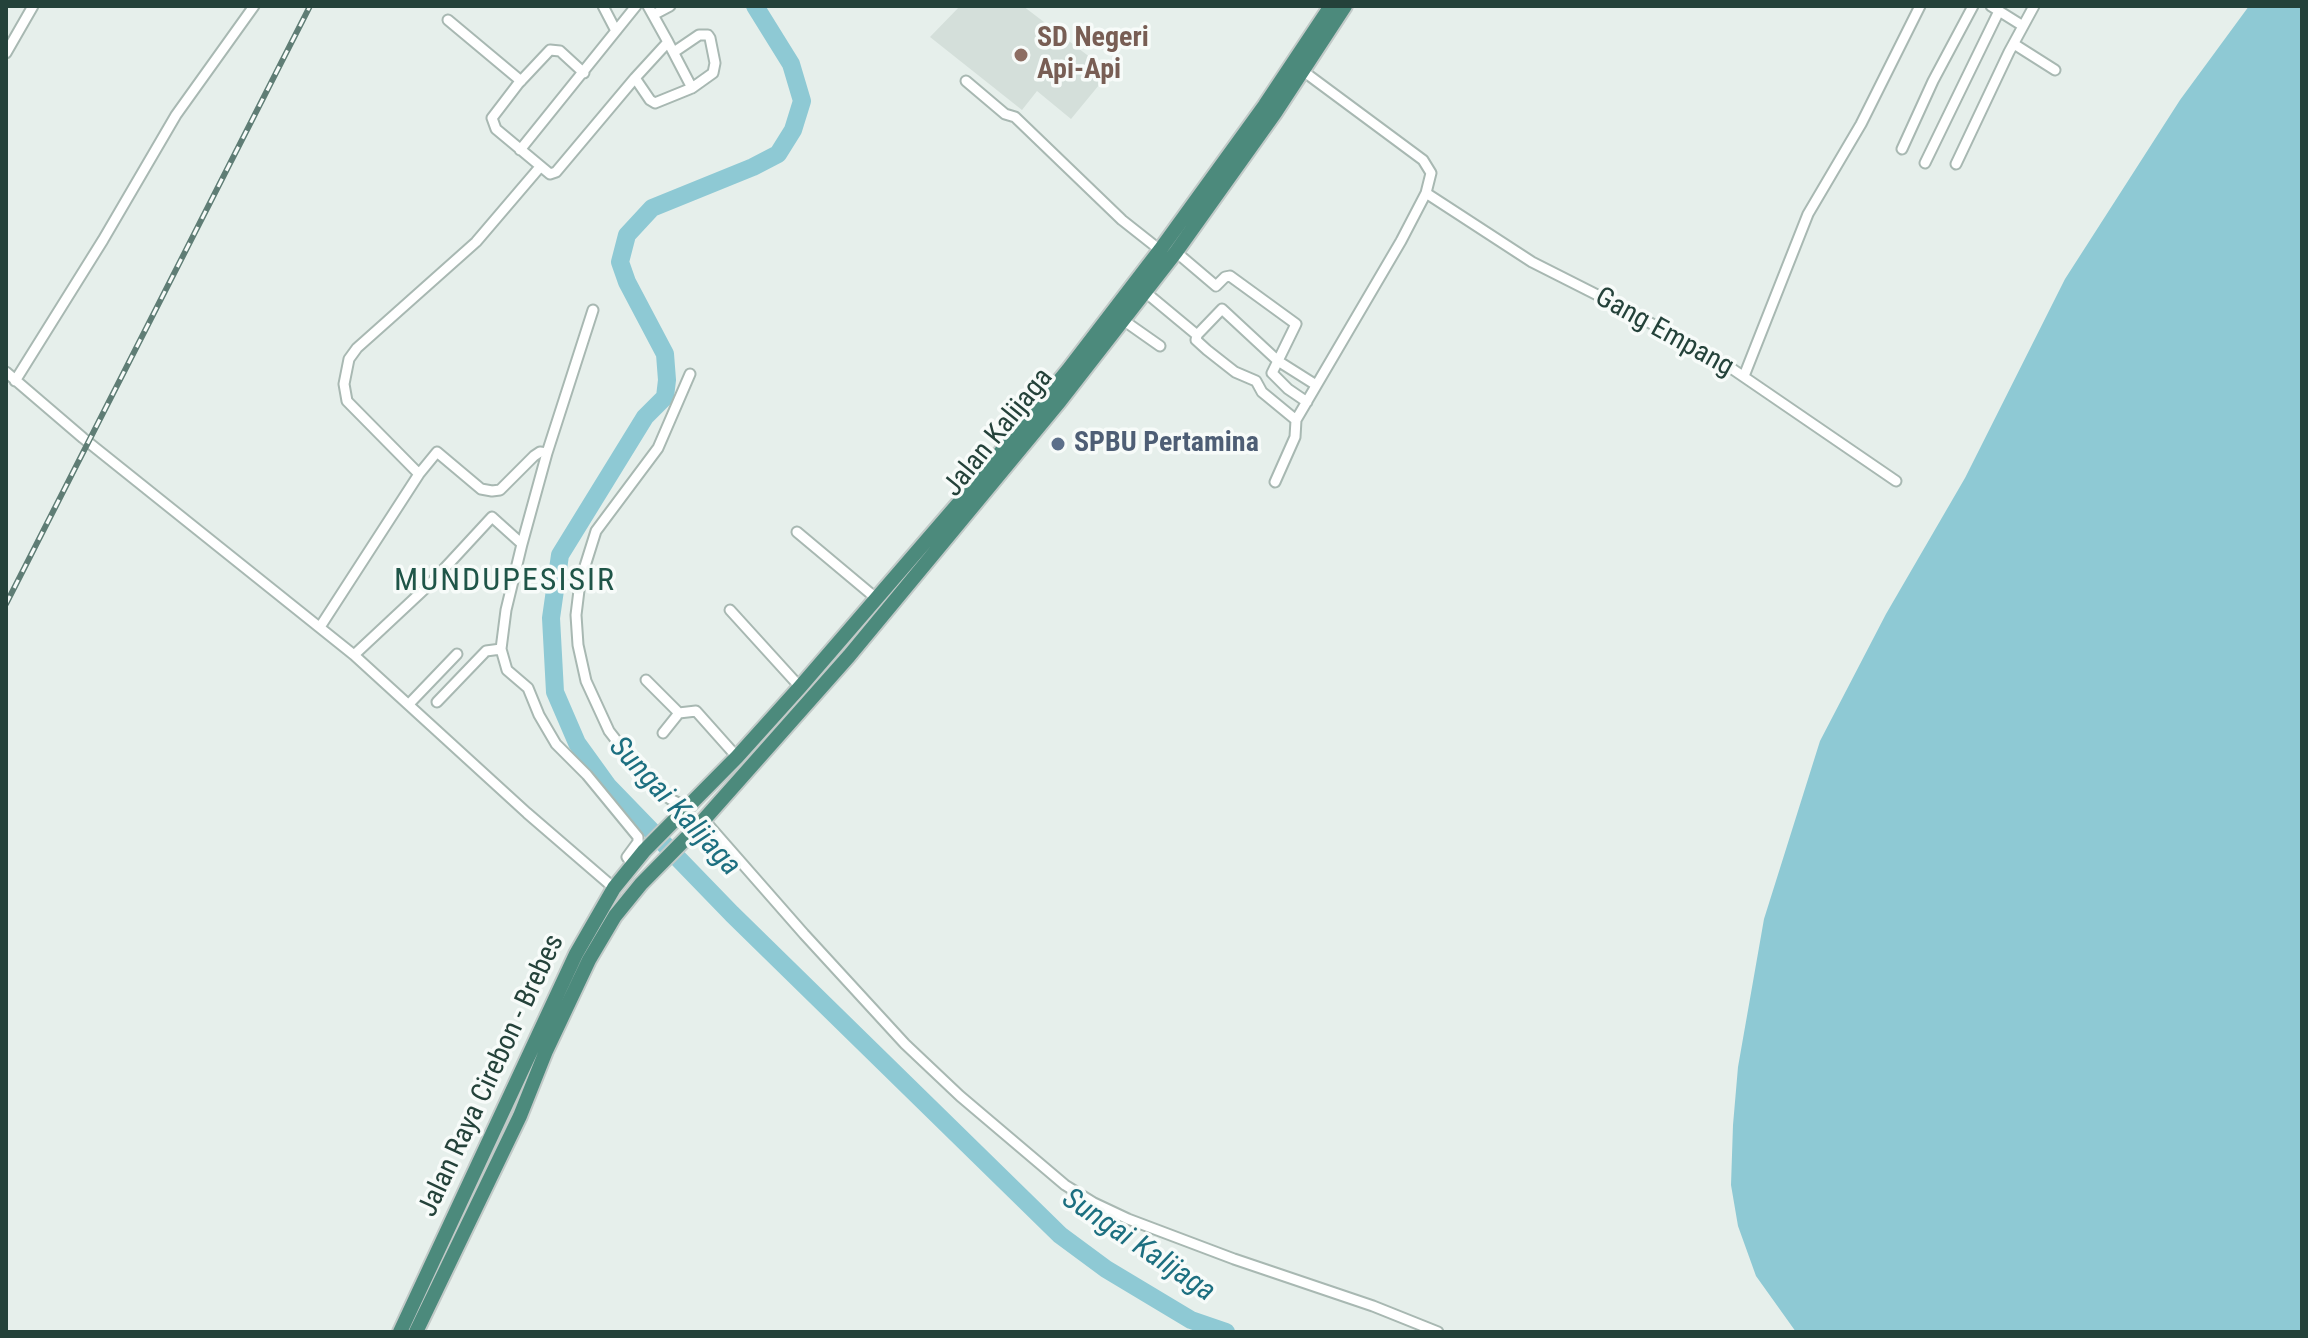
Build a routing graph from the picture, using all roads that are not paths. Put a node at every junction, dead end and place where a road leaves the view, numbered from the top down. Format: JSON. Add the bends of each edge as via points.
{"nodes":[{"id":1,"x":33,"y":6,"type":"edge"},
{"id":2,"x":254,"y":6,"type":"edge"},
{"id":3,"x":603,"y":6,"type":"edge"},
{"id":4,"x":636,"y":6,"type":"edge"},
{"id":5,"x":670,"y":6,"type":"edge"},
{"id":6,"x":1331,"y":6,"type":"edge"},
{"id":7,"x":1345,"y":6,"type":"edge"},
{"id":8,"x":1920,"y":6,"type":"edge"},
{"id":9,"x":1973,"y":6,"type":"edge"},
{"id":10,"x":2034,"y":6,"type":"edge"},
{"id":11,"x":1995,"y":8,"type":"edge"},
{"id":12,"x":651,"y":10,"type":"edge"},
{"id":13,"x":448,"y":20,"type":"dead end"},
{"id":14,"x":2023,"y":26,"type":"junction"},
{"id":15,"x":616,"y":31,"type":"junction"},
{"id":16,"x":668,"y":42,"type":"junction"},
{"id":17,"x":2014,"y":44,"type":"junction"},
{"id":18,"x":674,"y":52,"type":"junction"},
{"id":19,"x":6,"y":53,"type":"edge"},
{"id":20,"x":2055,"y":70,"type":"dead end"},
{"id":21,"x":1303,"y":71,"type":"junction"},
{"id":22,"x":584,"y":73,"type":"junction"},
{"id":23,"x":635,"y":78,"type":"junction"},
{"id":24,"x":521,"y":81,"type":"junction"},
{"id":25,"x":966,"y":81,"type":"dead end"},
{"id":26,"x":692,"y":88,"type":"junction"},
{"id":27,"x":1902,"y":149,"type":"dead end"},
{"id":28,"x":520,"y":150,"type":"junction"},
{"id":29,"x":1925,"y":163,"type":"dead end"},
{"id":30,"x":1956,"y":164,"type":"dead end"},
{"id":31,"x":540,"y":167,"type":"junction"},
{"id":32,"x":1426,"y":193,"type":"junction"},
{"id":33,"x":1160,"y":250,"type":"junction"},
{"id":34,"x":1176,"y":252,"type":"junction"},
{"id":35,"x":1144,"y":291,"type":"junction"},
{"id":36,"x":593,"y":310,"type":"dead end"},
{"id":37,"x":1123,"y":320,"type":"junction"},
{"id":38,"x":1197,"y":335,"type":"junction"},
{"id":39,"x":1160,"y":346,"type":"dead end"},
{"id":40,"x":1278,"y":361,"type":"junction"},
{"id":41,"x":6,"y":372,"type":"edge"},
{"id":42,"x":690,"y":374,"type":"dead end"},
{"id":43,"x":1744,"y":376,"type":"junction"},
{"id":44,"x":15,"y":381,"type":"junction"},
{"id":45,"x":1316,"y":385,"type":"junction"},
{"id":46,"x":1307,"y":402,"type":"junction"},
{"id":47,"x":1296,"y":420,"type":"junction"},
{"id":48,"x":547,"y":453,"type":"junction"},
{"id":49,"x":419,"y":474,"type":"junction"},
{"id":50,"x":1896,"y":481,"type":"dead end"},
{"id":51,"x":1275,"y":482,"type":"dead end"},
{"id":52,"x":797,"y":532,"type":"dead end"},
{"id":53,"x":522,"y":544,"type":"junction"},
{"id":54,"x":877,"y":599,"type":"junction"},
{"id":55,"x":730,"y":610,"type":"dead end"},
{"id":56,"x":320,"y":627,"type":"junction"},
{"id":57,"x":501,"y":649,"type":"junction"},
{"id":58,"x":457,"y":654,"type":"dead end"},
{"id":59,"x":354,"y":655,"type":"junction"},
{"id":60,"x":646,"y":680,"type":"dead end"},
{"id":61,"x":800,"y":687,"type":"junction"},
{"id":62,"x":437,"y":702,"type":"dead end"},
{"id":63,"x":410,"y":703,"type":"junction"},
{"id":64,"x":679,"y":713,"type":"junction"},
{"id":65,"x":663,"y":733,"type":"dead end"},
{"id":66,"x":737,"y":757,"type":"junction"},
{"id":67,"x":685,"y":810,"type":"junction"},
{"id":68,"x":703,"y":821,"type":"junction"},
{"id":69,"x":644,"y":851,"type":"joint"},
{"id":70,"x":633,"y":865,"type":"junction"},
{"id":71,"x":659,"y":867,"type":"joint"},
{"id":72,"x":614,"y":888,"type":"junction"},
{"id":73,"x":400,"y":1332,"type":"edge"},
{"id":74,"x":416,"y":1332,"type":"edge"},
{"id":75,"x":1438,"y":1332,"type":"edge"}],
"edges":[{"from":1,"to":19,"type":"street"},
{"from":2,"to":44,"type":"street","via":[[176,115]]},
{"from":3,"to":15,"type":"street"},
{"from":4,"to":15,"type":"street"},
{"from":5,"to":12,"type":"street"},
{"from":6,"to":33,"type":"highway","name":"Jalan Kalijaga"},
{"from":7,"to":21,"type":"highway","name":"Jalan Kalijaga"},
{"from":8,"to":43,"type":"street","via":[[1808,214]]},
{"from":9,"to":27,"type":"street"},
{"from":10,"to":14,"type":"street"},
{"from":11,"to":14,"type":"street"},
{"from":11,"to":29,"type":"street"},
{"from":12,"to":16,"type":"street"},
{"from":13,"to":24,"type":"street"},
{"from":14,"to":17,"type":"street"},
{"from":15,"to":22,"type":"street"},
{"from":16,"to":18,"type":"street"},
{"from":16,"to":23,"type":"street"},
{"from":17,"to":20,"type":"street"},
{"from":17,"to":30,"type":"street"},
{"from":18,"to":26,"type":"street"},
{"from":18,"to":26,"type":"street","via":[[699,35],[709,36],[714,70]]},
{"from":21,"to":32,"type":"street","via":[[1423,160],[1431,173]]},
{"from":21,"to":34,"type":"highway","name":"Jalan Kalijaga"},
{"from":22,"to":24,"type":"street","via":[[553,49]]},
{"from":22,"to":28,"type":"street"},
{"from":23,"to":26,"type":"street","via":[[655,103]]},
{"from":23,"to":31,"type":"street","via":[[556,172]]},
{"from":24,"to":28,"type":"street","via":[[491,120]]},
{"from":25,"to":33,"type":"street","via":[[1015,117]]},
{"from":28,"to":31,"type":"street"},
{"from":31,"to":49,"type":"street","via":[[476,242],[349,359],[347,401]]},
{"from":32,"to":43,"type":"street","name":"Gang Empang","via":[[1532,262]]},
{"from":32,"to":45,"type":"street"},
{"from":33,"to":54,"type":"highway","name":"Jalan Kalijaga"},
{"from":34,"to":35,"type":"highway","name":"Jalan Kalijaga"},
{"from":34,"to":40,"type":"street","via":[[1216,286],[1230,276],[1296,324]]},
{"from":35,"to":37,"type":"highway","name":"Jalan Kalijaga"},
{"from":35,"to":38,"type":"street"},
{"from":36,"to":48,"type":"street"},
{"from":37,"to":39,"type":"street"},
{"from":37,"to":68,"type":"highway","name":"Jalan Kalijaga","via":[[926,564]]},
{"from":38,"to":40,"type":"street","via":[[1222,309]]},
{"from":38,"to":47,"type":"street","via":[[1207,350],[1256,381]]},
{"from":40,"to":45,"type":"street"},
{"from":40,"to":46,"type":"street","via":[[1273,375]]},
{"from":41,"to":44,"type":"street"},
{"from":42,"to":67,"type":"street","via":[[658,448],[596,531],[576,615],[586,681],[609,731],[650,784]]},
{"from":43,"to":50,"type":"street","name":"Gang Empang"},
{"from":44,"to":56,"type":"street"},
{"from":45,"to":46,"type":"street"},
{"from":46,"to":47,"type":"street"},
{"from":47,"to":51,"type":"street","via":[[1295,437]]},
{"from":48,"to":49,"type":"street","via":[[534,456],[496,491],[481,489],[437,452]]},
{"from":48,"to":53,"type":"street"},
{"from":49,"to":56,"type":"street"},
{"from":52,"to":54,"type":"street"},
{"from":53,"to":57,"type":"street"},
{"from":53,"to":59,"type":"street","via":[[492,517]]},
{"from":54,"to":61,"type":"highway","name":"Jalan Kalijaga"},
{"from":55,"to":61,"type":"street"},
{"from":56,"to":59,"type":"street"},
{"from":57,"to":62,"type":"street","via":[[486,651]]},
{"from":57,"to":70,"type":"street","via":[[507,670],[528,688],[556,744],[638,837],[627,857]]},
{"from":58,"to":63,"type":"street"},
{"from":59,"to":63,"type":"street"},
{"from":60,"to":64,"type":"street"},
{"from":61,"to":66,"type":"highway","name":"Jalan Kalijaga"},
{"from":63,"to":72,"type":"street"},
{"from":64,"to":65,"type":"street"},
{"from":64,"to":66,"type":"street","via":[[696,711]]},
{"from":66,"to":67,"type":"highway","name":"Jalan Kalijaga"},
{"from":67,"to":69,"type":"highway","name":"Jalan Kalijaga"},
{"from":68,"to":71,"type":"highway","name":"Jalan Kalijaga"},
{"from":68,"to":75,"type":"street","via":[[905,1044],[1065,1185],[1128,1219]]},
{"from":69,"to":70,"type":"highway","name":"Jalan Raya Cirebon - Brebes"},
{"from":70,"to":72,"type":"highway","name":"Jalan Raya Cirebon - Brebes"},
{"from":71,"to":74,"type":"highway","name":"Jalan Raya Cirebon - Brebes","via":[[626,900],[589,960]]},
{"from":72,"to":73,"type":"highway","name":"Jalan Raya Cirebon - Brebes","via":[[576,954]]}]}
